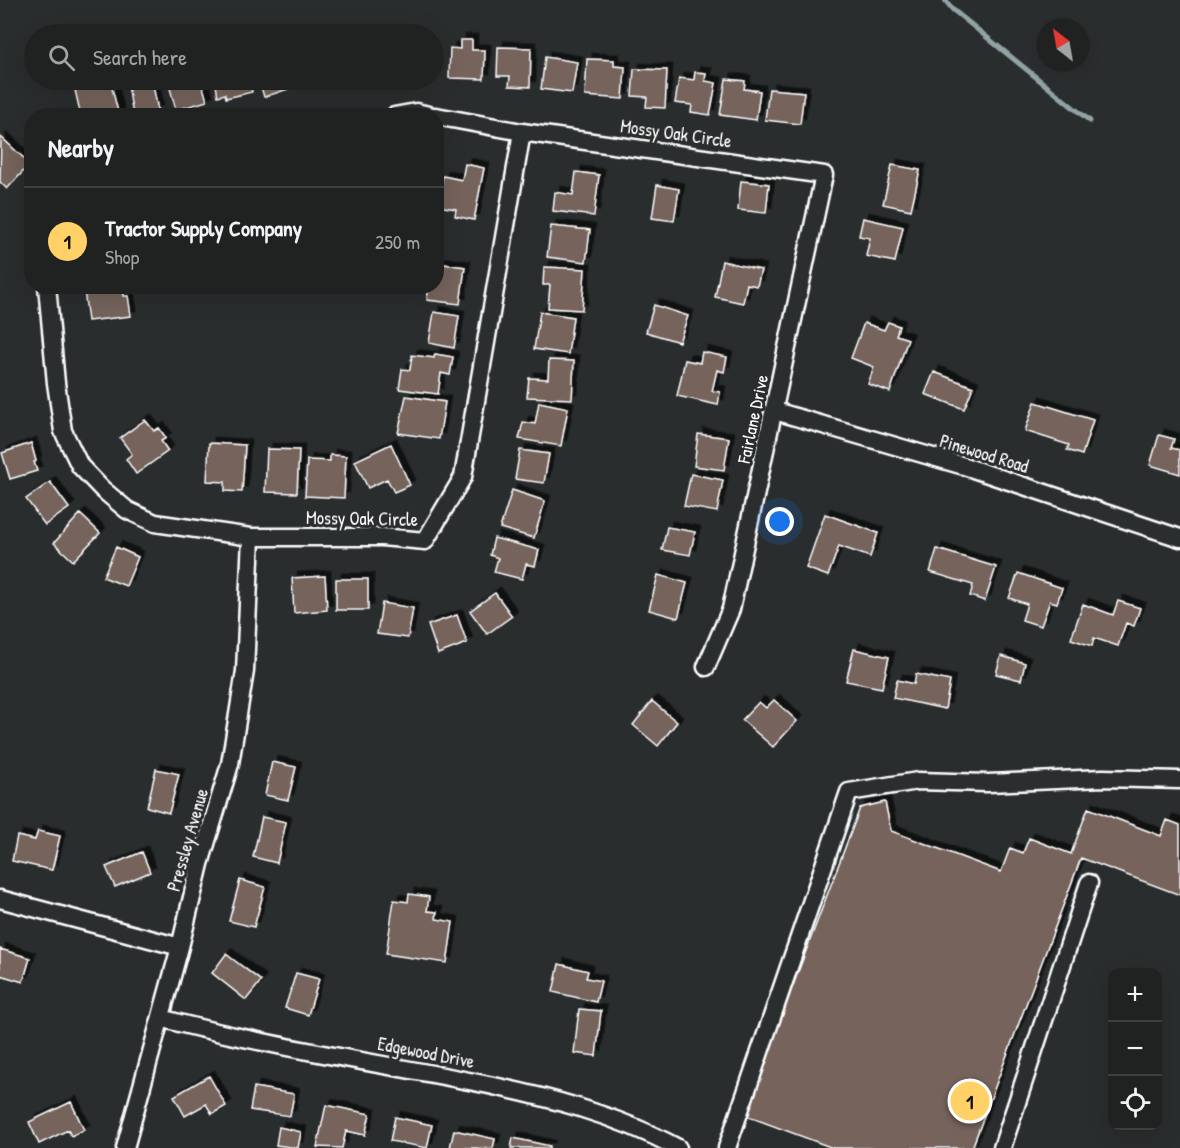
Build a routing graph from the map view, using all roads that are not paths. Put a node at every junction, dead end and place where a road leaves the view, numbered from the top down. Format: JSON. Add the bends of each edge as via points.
{"nodes":[{"id":1,"x":444,"y":118,"type":"edge"},
{"id":2,"x":522,"y":132,"type":"junction"},
{"id":3,"x":824,"y":175,"type":"joint"},
{"id":4,"x":48,"y":294,"type":"edge"},
{"id":5,"x":775,"y":411,"type":"junction"},
{"id":6,"x":251,"y":537,"type":"junction"},
{"id":7,"x":1180,"y":538,"type":"edge"},
{"id":8,"x":706,"y":667,"type":"dead end"},
{"id":9,"x":1180,"y":780,"type":"edge"},
{"id":10,"x":1089,"y":883,"type":"dead end"},
{"id":11,"x":0,"y":899,"type":"edge"},
{"id":12,"x":180,"y":947,"type":"junction"},
{"id":13,"x":161,"y":1018,"type":"junction"},
{"id":14,"x":125,"y":1148,"type":"edge"},
{"id":15,"x":678,"y":1148,"type":"edge"},
{"id":16,"x":727,"y":1148,"type":"edge"},
{"id":17,"x":1002,"y":1148,"type":"edge"}],
"edges":[{"from":1,"to":2,"type":"street","name":"Mossy Oak Circle"},
{"from":2,"to":3,"type":"street","name":"Mossy Oak Circle"},
{"from":2,"to":6,"type":"street","name":"Mossy Oak Circle","via":[[463,477],[425,541],[382,537]]},
{"from":3,"to":5,"type":"street","name":"Fairlane Drive"},
{"from":4,"to":6,"type":"street","name":"Mossy Oak Circle","via":[[63,431],[80,466],[127,510],[155,523]]},
{"from":5,"to":7,"type":"street","name":"Pinewood Road","via":[[964,466]]},
{"from":5,"to":8,"type":"street","name":"Fairlane Drive","via":[[732,609]]},
{"from":6,"to":12,"type":"street","name":"Pressley Avenue","via":[[245,671],[230,764]]},
{"from":9,"to":16,"type":"street","via":[[918,781],[849,792]]},
{"from":10,"to":17,"type":"street"},
{"from":11,"to":12,"type":"street"},
{"from":12,"to":13,"type":"street","name":"Pressley Avenue"},
{"from":13,"to":14,"type":"street","name":"Pressley Avenue"},
{"from":13,"to":15,"type":"street","name":"Edgewood Drive","via":[[316,1053],[524,1092],[600,1114]]}]}
